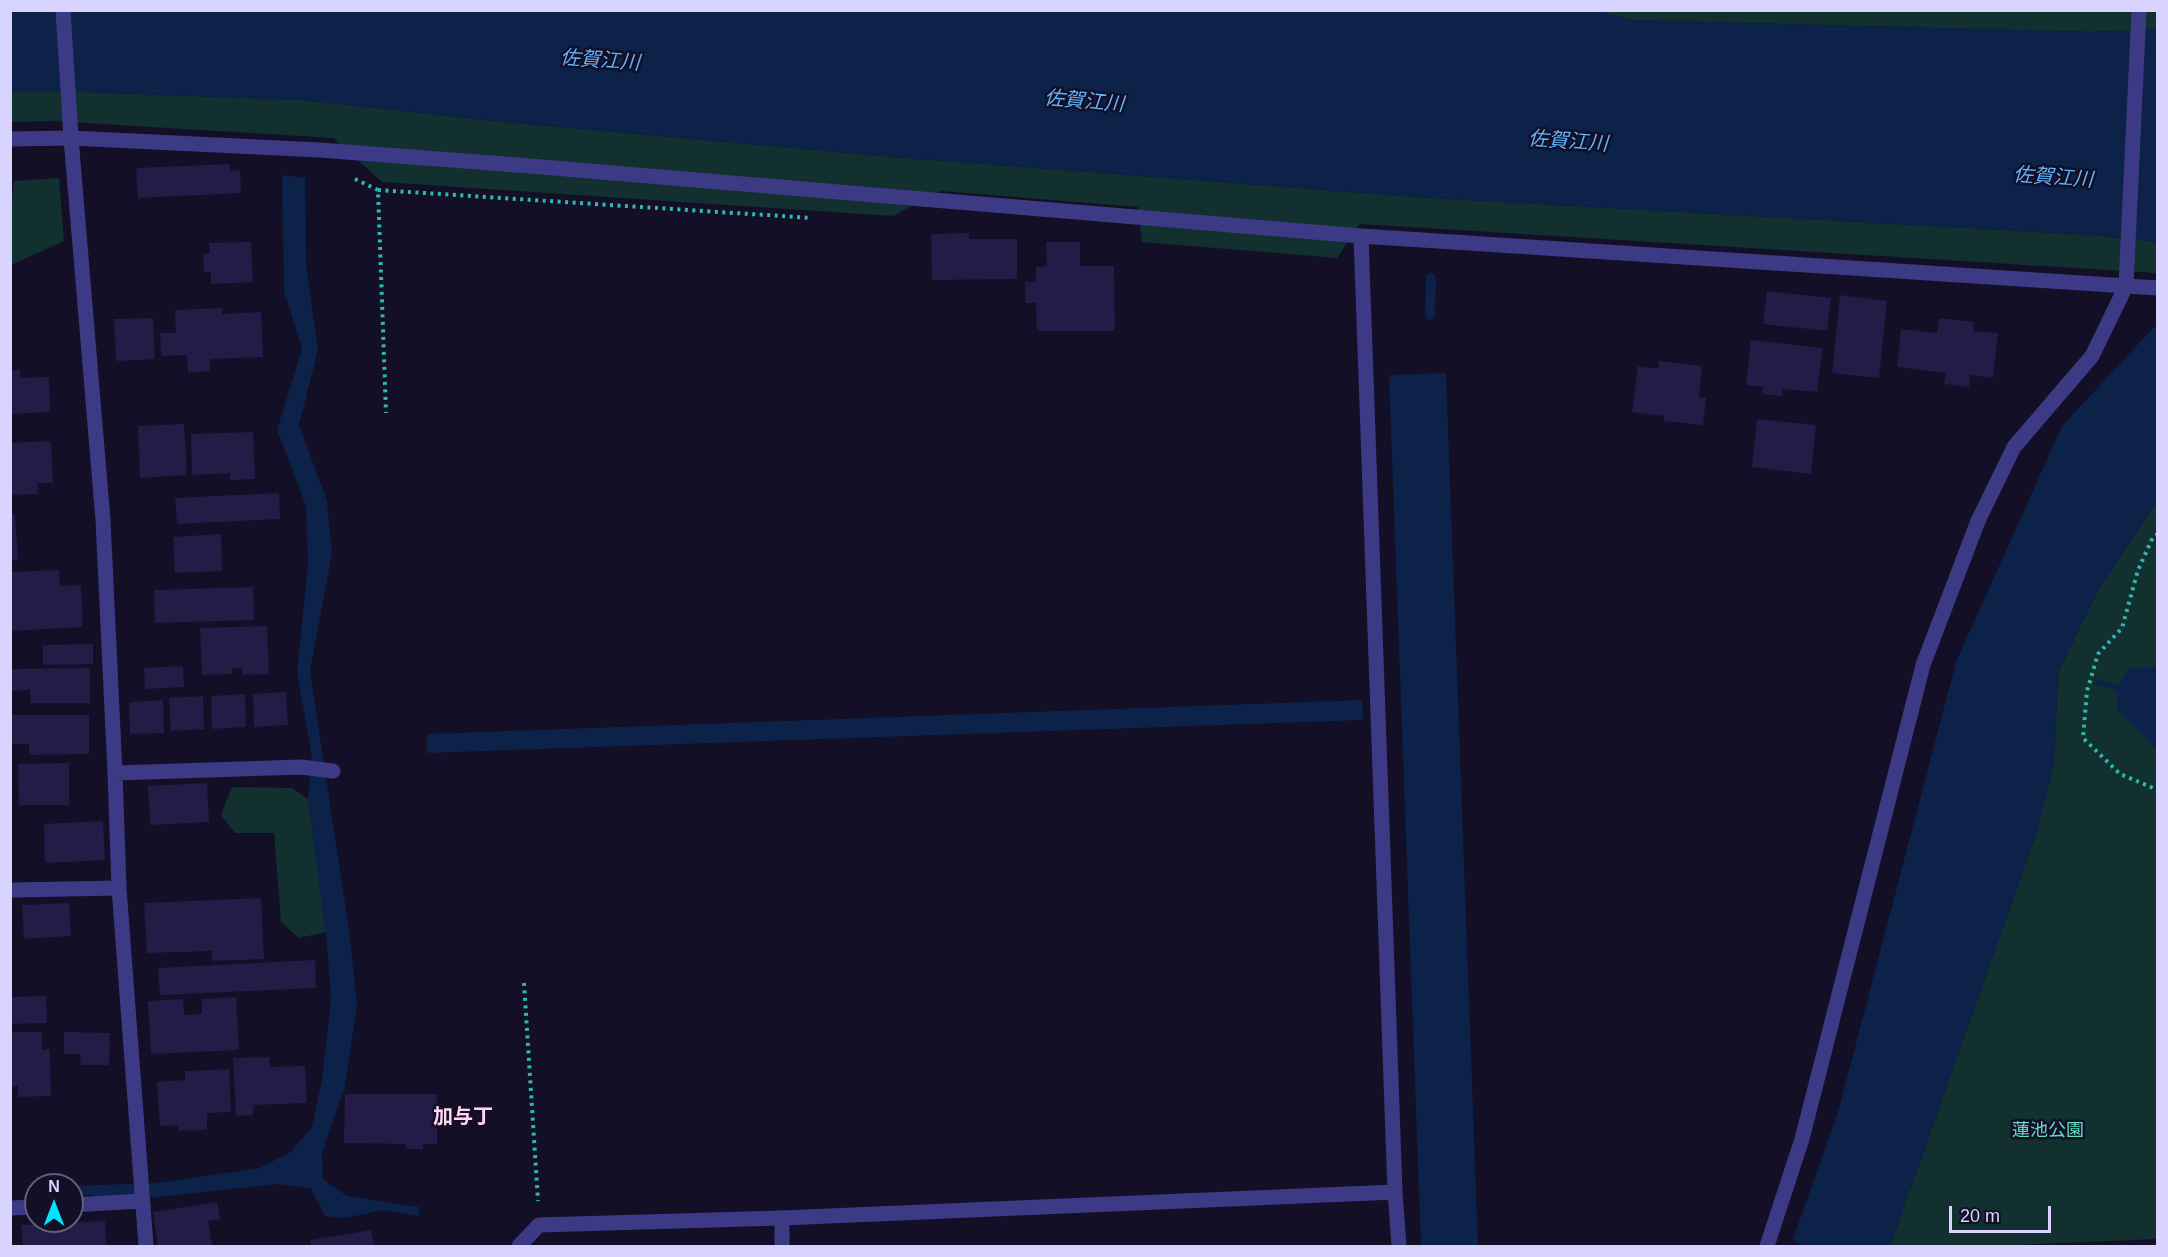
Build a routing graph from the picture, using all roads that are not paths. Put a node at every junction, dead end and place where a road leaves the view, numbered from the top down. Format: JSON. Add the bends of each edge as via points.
{"nodes":[{"id":1,"x":63,"y":10,"type":"edge"},
{"id":2,"x":2139,"y":10,"type":"edge"},
{"id":3,"x":70,"y":131,"type":"junction"},
{"id":4,"x":10,"y":139,"type":"edge"},
{"id":5,"x":1361,"y":236,"type":"junction"},
{"id":6,"x":2126,"y":286,"type":"junction"},
{"id":7,"x":2157,"y":288,"type":"edge"},
{"id":8,"x":333,"y":771,"type":"dead end"},
{"id":9,"x":115,"y":773,"type":"junction"},
{"id":10,"x":118,"y":888,"type":"junction"},
{"id":11,"x":14,"y":890,"type":"dead end"},
{"id":12,"x":1395,"y":1192,"type":"junction"},
{"id":13,"x":141,"y":1201,"type":"junction"},
{"id":14,"x":84,"y":1204,"type":"edge"},
{"id":15,"x":782,"y":1218,"type":"junction"},
{"id":16,"x":146,"y":1246,"type":"edge"},
{"id":17,"x":519,"y":1246,"type":"edge"},
{"id":18,"x":782,"y":1246,"type":"edge"},
{"id":19,"x":1399,"y":1246,"type":"edge"},
{"id":20,"x":1767,"y":1246,"type":"edge"}],
"edges":[{"from":1,"to":3,"type":"street"},
{"from":2,"to":6,"type":"street"},
{"from":3,"to":4,"type":"street"},
{"from":3,"to":5,"type":"street","via":[[542,166]]},
{"from":3,"to":9,"type":"street","via":[[103,520]]},
{"from":5,"to":6,"type":"street"},
{"from":5,"to":12,"type":"street"},
{"from":6,"to":7,"type":"street"},
{"from":6,"to":20,"type":"street","via":[[2092,356],[2014,447],[1978,521],[1923,665],[1802,1139]]},
{"from":8,"to":9,"type":"street","via":[[301,767]]},
{"from":9,"to":10,"type":"street"},
{"from":10,"to":11,"type":"street"},
{"from":10,"to":13,"type":"street"},
{"from":12,"to":15,"type":"street"},
{"from":12,"to":19,"type":"street"},
{"from":13,"to":14,"type":"street"},
{"from":13,"to":16,"type":"street"},
{"from":15,"to":17,"type":"street","via":[[539,1225]]},
{"from":15,"to":18,"type":"street"}]}
